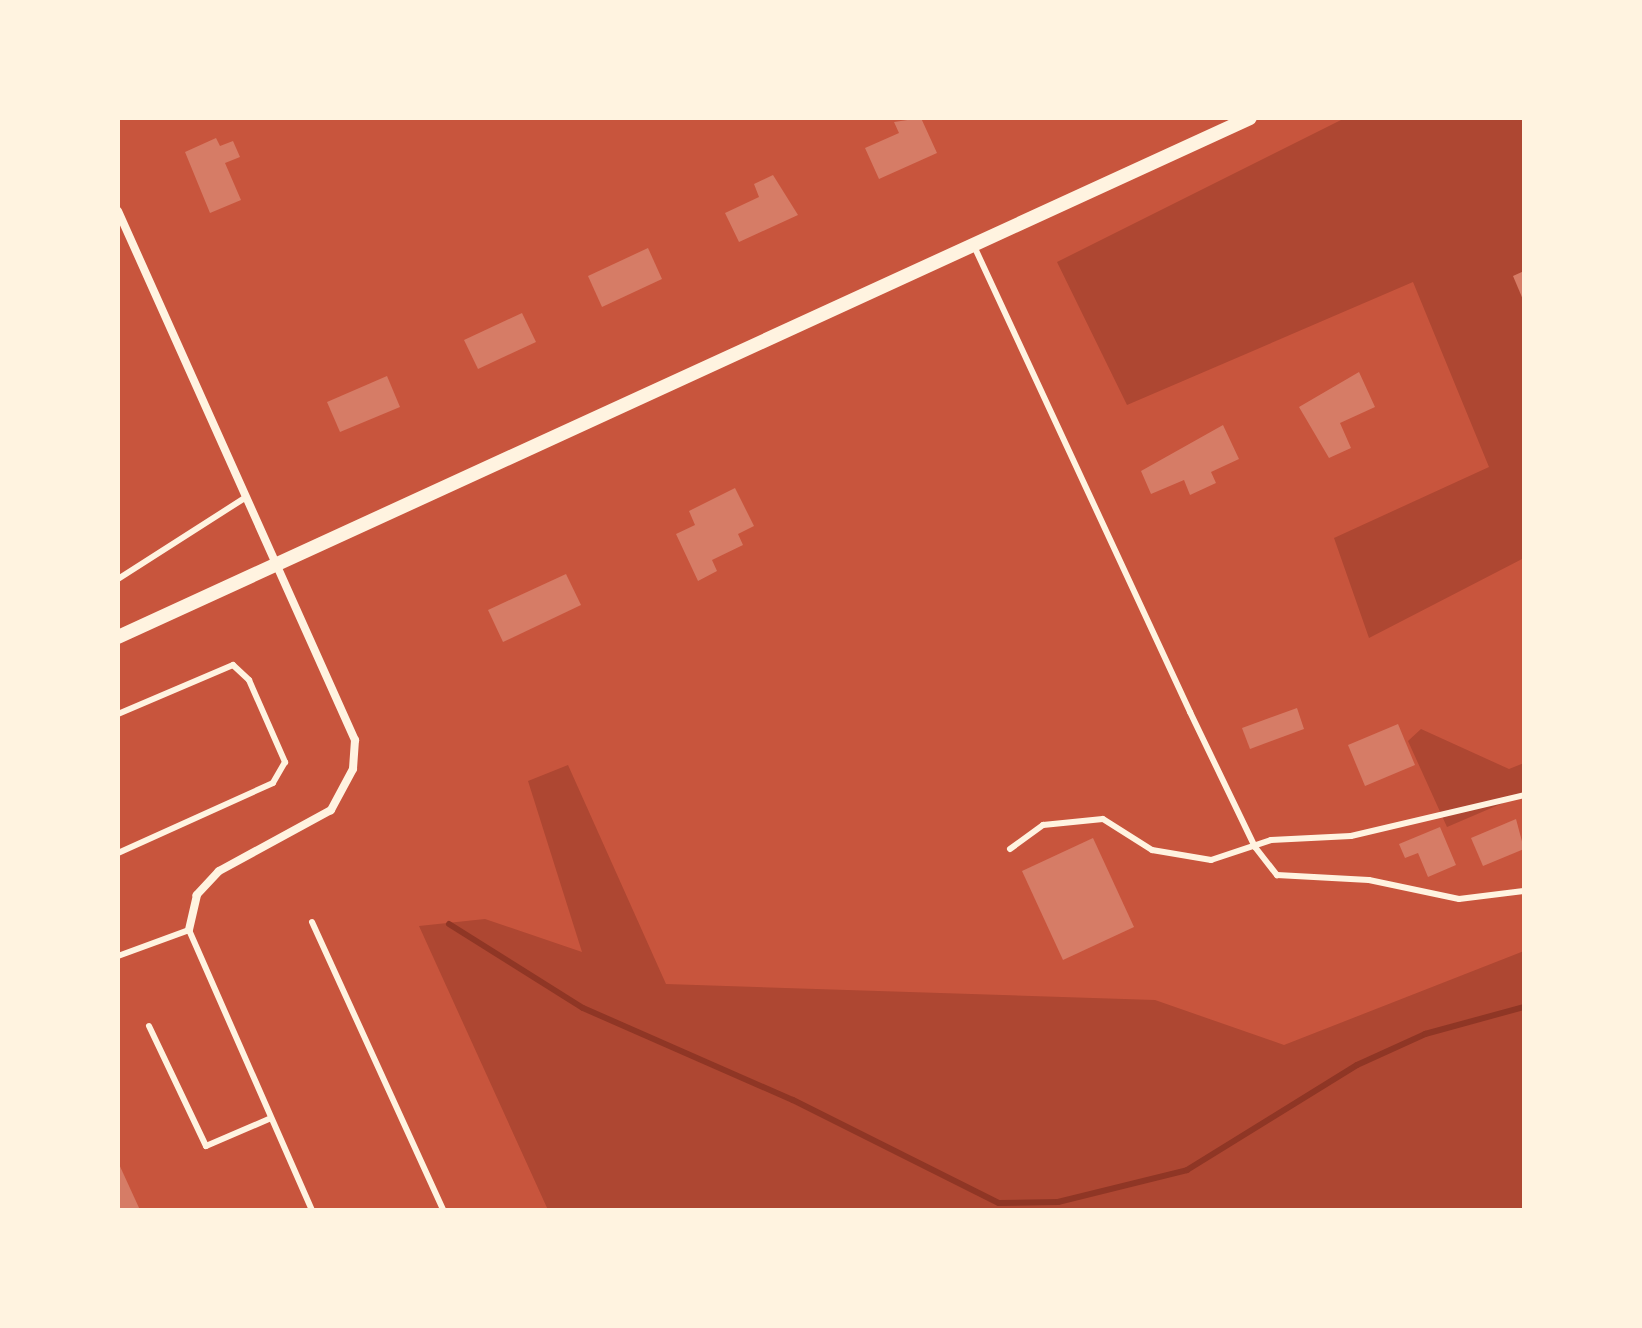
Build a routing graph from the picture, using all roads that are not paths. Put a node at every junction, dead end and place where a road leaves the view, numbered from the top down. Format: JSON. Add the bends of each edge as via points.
{"nodes":[{"id":1,"x":1250,"y":118,"type":"edge"},
{"id":2,"x":118,"y":211,"type":"edge"},
{"id":3,"x":974,"y":246,"type":"junction"},
{"id":4,"x":246,"y":497,"type":"junction"},
{"id":5,"x":278,"y":565,"type":"junction"},
{"id":6,"x":118,"y":579,"type":"edge"},
{"id":7,"x":118,"y":637,"type":"edge"},
{"id":8,"x":118,"y":714,"type":"edge"},
{"id":9,"x":1524,"y":795,"type":"edge"},
{"id":10,"x":1255,"y":847,"type":"junction"},
{"id":11,"x":1010,"y":849,"type":"dead end"},
{"id":12,"x":118,"y":853,"type":"edge"},
{"id":13,"x":1524,"y":891,"type":"edge"},
{"id":14,"x":312,"y":922,"type":"dead end"},
{"id":15,"x":189,"y":930,"type":"junction"},
{"id":16,"x":118,"y":956,"type":"edge"},
{"id":17,"x":149,"y":1026,"type":"dead end"},
{"id":18,"x":269,"y":1119,"type":"junction"},
{"id":19,"x":312,"y":1210,"type":"edge"},
{"id":20,"x":443,"y":1210,"type":"edge"}],
"edges":[{"from":1,"to":3,"type":"street"},
{"from":2,"to":4,"type":"street"},
{"from":3,"to":5,"type":"street"},
{"from":3,"to":10,"type":"lane"},
{"from":4,"to":5,"type":"street"},
{"from":4,"to":6,"type":"lane"},
{"from":5,"to":7,"type":"street"},
{"from":5,"to":15,"type":"street","via":[[351,725],[353,769],[317,824],[204,884]]},
{"from":8,"to":12,"type":"lane","via":[[233,665],[249,680],[285,762],[273,783]]},
{"from":9,"to":10,"type":"lane","via":[[1351,836]]},
{"from":10,"to":11,"type":"lane","via":[[1211,860],[1152,850],[1103,819],[1043,825]]},
{"from":10,"to":13,"type":"lane","via":[[1277,875],[1369,880],[1459,899]]},
{"from":14,"to":20,"type":"lane"},
{"from":15,"to":16,"type":"lane"},
{"from":15,"to":18,"type":"lane"},
{"from":17,"to":18,"type":"lane","via":[[206,1146]]},
{"from":18,"to":19,"type":"lane"}]}
